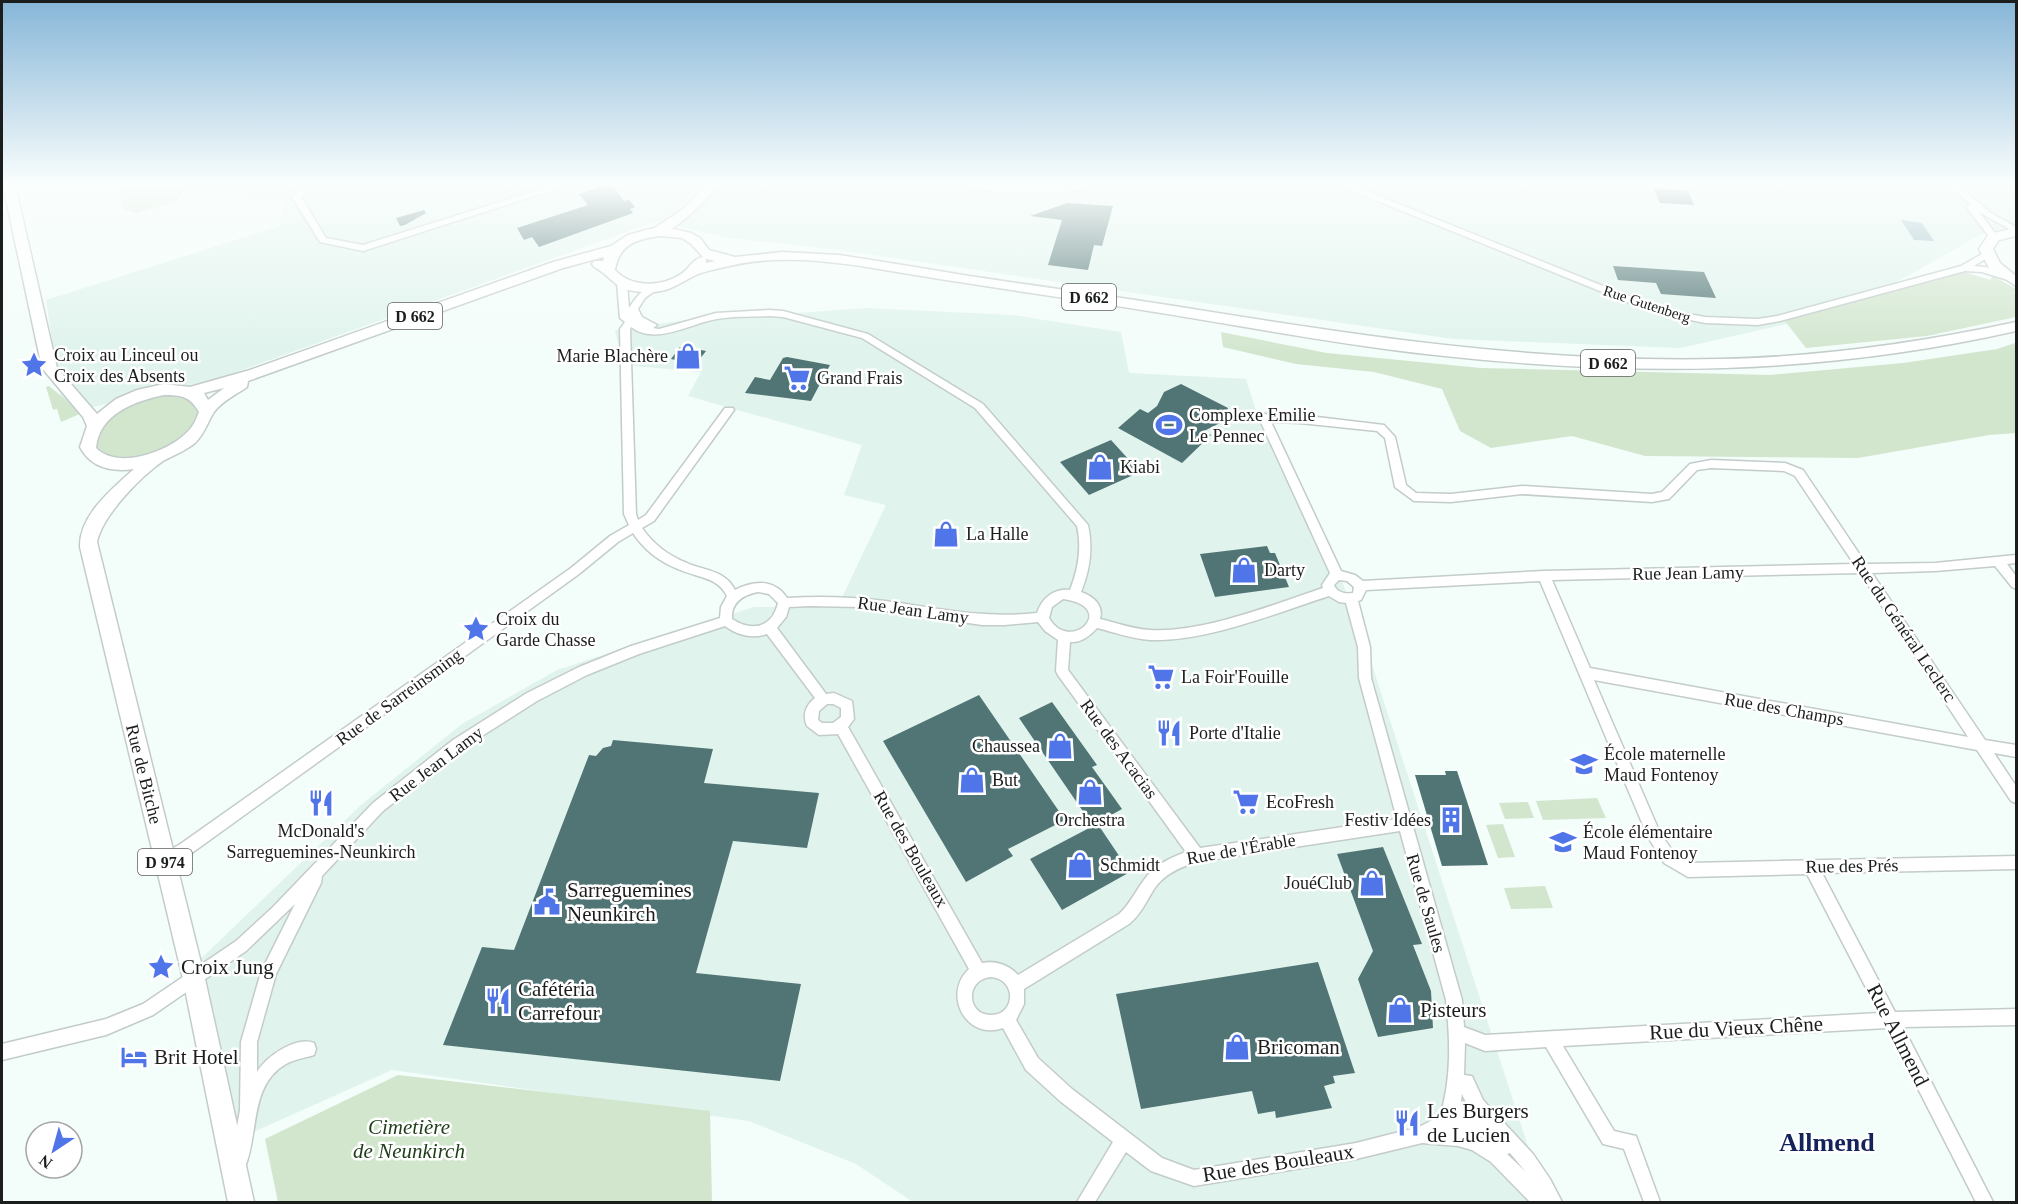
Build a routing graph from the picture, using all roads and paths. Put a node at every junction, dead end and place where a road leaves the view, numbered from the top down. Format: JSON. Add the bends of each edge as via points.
{"nodes":[{"id":1,"x":22,"y":241,"type":"edge"},
{"id":2,"x":329,"y":241,"type":"edge"},
{"id":3,"x":385,"y":241,"type":"edge"},
{"id":4,"x":627,"y":241,"type":"edge"},
{"id":5,"x":695,"y":241,"type":"edge"},
{"id":6,"x":1482,"y":241,"type":"edge"},
{"id":7,"x":1990,"y":241,"type":"edge"},
{"id":8,"x":617,"y":249,"type":"junction"},
{"id":9,"x":702,"y":251,"type":"junction"},
{"id":10,"x":1987,"y":254,"type":"junction"},
{"id":11,"x":576,"y":260,"type":"junction"},
{"id":12,"x":745,"y":260,"type":"junction"},
{"id":13,"x":609,"y":268,"type":"junction"},
{"id":14,"x":1964,"y":268,"type":"junction"},
{"id":15,"x":694,"y":271,"type":"junction"},
{"id":16,"x":2012,"y":279,"type":"edge"},
{"id":17,"x":622,"y":282,"type":"junction"},
{"id":18,"x":655,"y":287,"type":"junction"},
{"id":19,"x":629,"y":323,"type":"junction"},
{"id":20,"x":680,"y":326,"type":"junction"},
{"id":21,"x":2016,"y":327,"type":"edge"},
{"id":22,"x":255,"y":374,"type":"junction"},
{"id":23,"x":190,"y":392,"type":"junction"},
{"id":24,"x":75,"y":395,"type":"junction"},
{"id":25,"x":129,"y":400,"type":"junction"},
{"id":26,"x":729,"y":410,"type":"dead end"},
{"id":27,"x":206,"y":411,"type":"junction"},
{"id":28,"x":94,"y":425,"type":"junction"},
{"id":29,"x":159,"y":456,"type":"junction"},
{"id":30,"x":112,"y":463,"type":"junction"},
{"id":31,"x":117,"y":495,"type":"junction"},
{"id":32,"x":634,"y":527,"type":"junction"},
{"id":33,"x":2016,"y":559,"type":"edge"},
{"id":34,"x":1997,"y":561,"type":"junction"},
{"id":35,"x":1863,"y":568,"type":"junction"},
{"id":36,"x":1337,"y":575,"type":"junction"},
{"id":37,"x":1544,"y":576,"type":"junction"},
{"id":38,"x":2016,"y":584,"type":"edge"},
{"id":39,"x":1360,"y":586,"type":"junction"},
{"id":40,"x":1330,"y":591,"type":"junction"},
{"id":41,"x":1074,"y":594,"type":"junction"},
{"id":42,"x":733,"y":596,"type":"junction"},
{"id":43,"x":1351,"y":599,"type":"junction"},
{"id":44,"x":784,"y":603,"type":"junction"},
{"id":45,"x":1042,"y":617,"type":"junction"},
{"id":46,"x":726,"y":621,"type":"junction"},
{"id":47,"x":1096,"y":623,"type":"junction"},
{"id":48,"x":769,"y":627,"type":"junction"},
{"id":49,"x":1064,"y":636,"type":"junction"},
{"id":50,"x":1586,"y":673,"type":"junction"},
{"id":51,"x":823,"y":699,"type":"junction"},
{"id":52,"x":841,"y":727,"type":"junction"},
{"id":53,"x":1982,"y":745,"type":"junction"},
{"id":54,"x":2016,"y":751,"type":"edge"},
{"id":55,"x":2016,"y":797,"type":"edge"},
{"id":56,"x":1404,"y":824,"type":"junction"},
{"id":57,"x":1197,"y":855,"type":"junction"},
{"id":58,"x":165,"y":860,"type":"junction"},
{"id":59,"x":2016,"y":862,"type":"edge"},
{"id":60,"x":322,"y":865,"type":"junction"},
{"id":61,"x":1812,"y":868,"type":"junction"},
{"id":62,"x":980,"y":972,"type":"junction"},
{"id":63,"x":194,"y":979,"type":"junction"},
{"id":64,"x":1016,"y":985,"type":"junction"},
{"id":65,"x":2016,"y":1017,"type":"edge"},
{"id":66,"x":1006,"y":1019,"type":"junction"},
{"id":67,"x":1890,"y":1020,"type":"junction"},
{"id":68,"x":1458,"y":1032,"type":"junction"},
{"id":69,"x":1549,"y":1038,"type":"junction"},
{"id":70,"x":308,"y":1049,"type":"dead end"},
{"id":71,"x":2,"y":1052,"type":"edge"},
{"id":72,"x":1466,"y":1082,"type":"dead end"},
{"id":73,"x":1453,"y":1105,"type":"junction"},
{"id":74,"x":248,"y":1109,"type":"junction"},
{"id":75,"x":1422,"y":1135,"type":"junction"},
{"id":76,"x":1124,"y":1140,"type":"junction"},
{"id":77,"x":1468,"y":1141,"type":"junction"},
{"id":78,"x":239,"y":1191,"type":"edge"},
{"id":79,"x":1085,"y":1203,"type":"edge"},
{"id":80,"x":1542,"y":1203,"type":"edge"},
{"id":81,"x":1554,"y":1203,"type":"edge"},
{"id":82,"x":1652,"y":1203,"type":"edge"},
{"id":83,"x":1985,"y":1203,"type":"edge"}],
"edges":[{"from":1,"to":24,"type":"main road","via":[[50,368],[57,381]]},
{"from":2,"to":3,"type":"street","via":[[363,248]]},
{"from":4,"to":8,"type":"main road"},
{"from":5,"to":9,"type":"main road"},
{"from":6,"to":14,"type":"street","name":"Rue Gutenberg","via":[[1635,303],[1710,322],[1746,324],[1777,319]]},
{"from":7,"to":10,"type":"main road"},
{"from":8,"to":11,"type":"main road","number":"D 662"},
{"from":8,"to":13,"type":"main road","via":[[609,258]]},
{"from":9,"to":12,"type":"main road","number":"D 662","via":[[716,257]]},
{"from":9,"to":15,"type":"main road","via":[[702,261]]},
{"from":10,"to":14,"type":"street","name":"Rue Gutenberg"},
{"from":10,"to":16,"type":"main road"},
{"from":11,"to":13,"type":"main road"},
{"from":11,"to":22,"type":"main road","number":"D 662"},
{"from":12,"to":15,"type":"main road","number":"D 662"},
{"from":12,"to":21,"type":"main road","number":"D 662","via":[[804,255],[843,258],[1367,341],[1573,361],[1701,364],[1824,357],[1912,347]]},
{"from":13,"to":17,"type":"main road","via":[[615,279]]},
{"from":14,"to":16,"type":"street","name":"Rue Gutenberg","via":[[1983,269]]},
{"from":15,"to":18,"type":"main road","via":[[677,282]]},
{"from":17,"to":18,"type":"main road"},
{"from":17,"to":19,"type":"street","via":[[622,309]]},
{"from":18,"to":20,"type":"street","via":[[637,300],[634,314],[654,326]]},
{"from":19,"to":20,"type":"street","via":[[650,332]]},
{"from":19,"to":32,"type":"street","via":[[625,329],[630,514]]},
{"from":20,"to":41,"type":"street","via":[[716,316],[770,313],[845,329],[865,336],[980,406],[1082,525],[1086,546]]},
{"from":22,"to":23,"type":"main road","number":"D 662"},
{"from":22,"to":27,"type":"main road","number":"D 662"},
{"from":23,"to":25,"type":"main road","via":[[162,390]]},
{"from":23,"to":27,"type":"main road","via":[[202,400]]},
{"from":24,"to":25,"type":"main road","via":[[101,401]]},
{"from":24,"to":28,"type":"main road"},
{"from":25,"to":28,"type":"main road"},
{"from":26,"to":32,"type":"street","name":"Rue de Sarreinsming","via":[[650,518]]},
{"from":27,"to":29,"type":"main road","via":[[193,435]]},
{"from":28,"to":30,"type":"main road","via":[[87,440],[90,453]]},
{"from":29,"to":30,"type":"main road","via":[[135,463]]},
{"from":29,"to":31,"type":"main road","name":"Rue de Bitche","number":"D 974"},
{"from":30,"to":31,"type":"main road","via":[[121,481]]},
{"from":31,"to":58,"type":"main road","name":"Rue de Bitche","number":"D 974","via":[[95,521],[88,539],[90,556]]},
{"from":32,"to":42,"type":"street","via":[[653,549],[689,569],[717,577]]},
{"from":32,"to":58,"type":"street","name":"Rue de Sarreinsming"},
{"from":33,"to":34,"type":"street","name":"Rue Jean Lamy"},
{"from":34,"to":35,"type":"street","name":"Rue Jean Lamy"},
{"from":34,"to":38,"type":"street"},
{"from":35,"to":36,"type":"street","name":"Rue du Général Leclerc","via":[[1799,473],[1785,467],[1694,467],[1665,496],[1652,498],[1522,490],[1414,497],[1401,487],[1390,437],[1380,428],[1264,418]]},
{"from":35,"to":37,"type":"street","name":"Rue Jean Lamy"},
{"from":35,"to":53,"type":"street","name":"Rue du Général Leclerc"},
{"from":36,"to":39,"type":"street","via":[[1346,575]]},
{"from":36,"to":40,"type":"street","via":[[1328,585]]},
{"from":37,"to":39,"type":"street","name":"Rue Jean Lamy"},
{"from":37,"to":50,"type":"street"},
{"from":39,"to":43,"type":"street","via":[[1357,597]]},
{"from":40,"to":43,"type":"street","via":[[1337,597]]},
{"from":40,"to":47,"type":"street","via":[[1215,626],[1155,635],[1127,633]]},
{"from":41,"to":45,"type":"street","via":[[1052,598],[1045,604]]},
{"from":41,"to":47,"type":"street","via":[[1093,604]]},
{"from":42,"to":44,"type":"street","via":[[749,588],[767,587]]},
{"from":42,"to":46,"type":"street","via":[[724,610]]},
{"from":43,"to":56,"type":"street","name":"Rue de Saules","via":[[1364,647],[1365,678]]},
{"from":44,"to":45,"type":"street","name":"Rue Jean Lamy","via":[[843,599],[984,620]]},
{"from":44,"to":48,"type":"street","via":[[780,618]]},
{"from":45,"to":49,"type":"street","via":[[1052,631]]},
{"from":46,"to":48,"type":"street","via":[[743,632]]},
{"from":46,"to":60,"type":"street","name":"Rue Jean Lamy","via":[[635,650],[532,698],[458,744],[382,804]]},
{"from":47,"to":49,"type":"street","via":[[1082,635]]},
{"from":48,"to":51,"type":"street"},
{"from":49,"to":57,"type":"street","name":"Rue des Acacias","via":[[1062,671]]},
{"from":50,"to":53,"type":"street","name":"Rue des Champs"},
{"from":50,"to":61,"type":"street","name":"Rue des Prés","via":[[1655,837],[1669,858],[1688,870]]},
{"from":51,"to":52,"type":"street","via":[[839,699],[847,705],[848,719]]},
{"from":51,"to":52,"type":"street","via":[[813,706],[812,722],[824,730]]},
{"from":52,"to":62,"type":"street","name":"Rue des Bouleaux"},
{"from":53,"to":54,"type":"street","name":"Rue des Champs"},
{"from":53,"to":55,"type":"street","name":"Rue du Général Leclerc"},
{"from":56,"to":57,"type":"street","name":"Rue de l'Érable"},
{"from":56,"to":68,"type":"street","name":"Rue de Saules","via":[[1454,1000]]},
{"from":57,"to":64,"type":"street","name":"Rue de l'Érable","via":[[1159,873],[1134,911],[1124,919]]},
{"from":58,"to":63,"type":"main road","name":"Rue de Bitche","number":"D 974"},
{"from":59,"to":61,"type":"street","name":"Rue des Prés"},
{"from":60,"to":63,"type":"street","name":"Rue Jean Lamy","via":[[241,946]]},
{"from":60,"to":74,"type":"street","via":[[269,972],[249,1042]]},
{"from":61,"to":67,"type":"street","name":"Rue Allmend"},
{"from":62,"to":64,"type":"street","via":[[1004,972]]},
{"from":62,"to":66,"type":"street","via":[[967,985],[968,1010],[987,1023]]},
{"from":63,"to":71,"type":"street","name":"Rue Jean Lamy","via":[[148,1010],[106,1027]]},
{"from":63,"to":78,"type":"main road","name":"Rue de Bitche","number":"D 974"},
{"from":64,"to":66,"type":"street","via":[[1018,1001]]},
{"from":65,"to":67,"type":"street","name":"Rue du Vieux Chêne"},
{"from":66,"to":76,"type":"street","name":"Rue des Bouleaux","via":[[1032,1064]]},
{"from":67,"to":69,"type":"street","name":"Rue du Vieux Chêne"},
{"from":67,"to":83,"type":"street","name":"Rue Allmend"},
{"from":68,"to":69,"type":"street","name":"Rue du Vieux Chêne","via":[[1485,1043]]},
{"from":68,"to":73,"type":"street","name":"Rue de Saules"},
{"from":69,"to":82,"type":"street","via":[[1609,1138],[1630,1143]]},
{"from":70,"to":74,"type":"street","via":[[273,1063]]},
{"from":72,"to":81,"type":"street","via":[[1469,1096],[1508,1137]]},
{"from":73,"to":75,"type":"street","name":"Rue des Bouleaux","via":[[1447,1121]]},
{"from":73,"to":77,"type":"street"},
{"from":73,"to":80,"type":"street","via":[[1508,1147],[1533,1175]]},
{"from":74,"to":78,"type":"street"},
{"from":75,"to":76,"type":"street","name":"Rue des Bouleaux","via":[[1356,1151],[1194,1178],[1157,1165]]},
{"from":75,"to":77,"type":"street"},
{"from":76,"to":79,"type":"street"},
{"from":77,"to":80,"type":"street","via":[[1488,1148]]}]}
